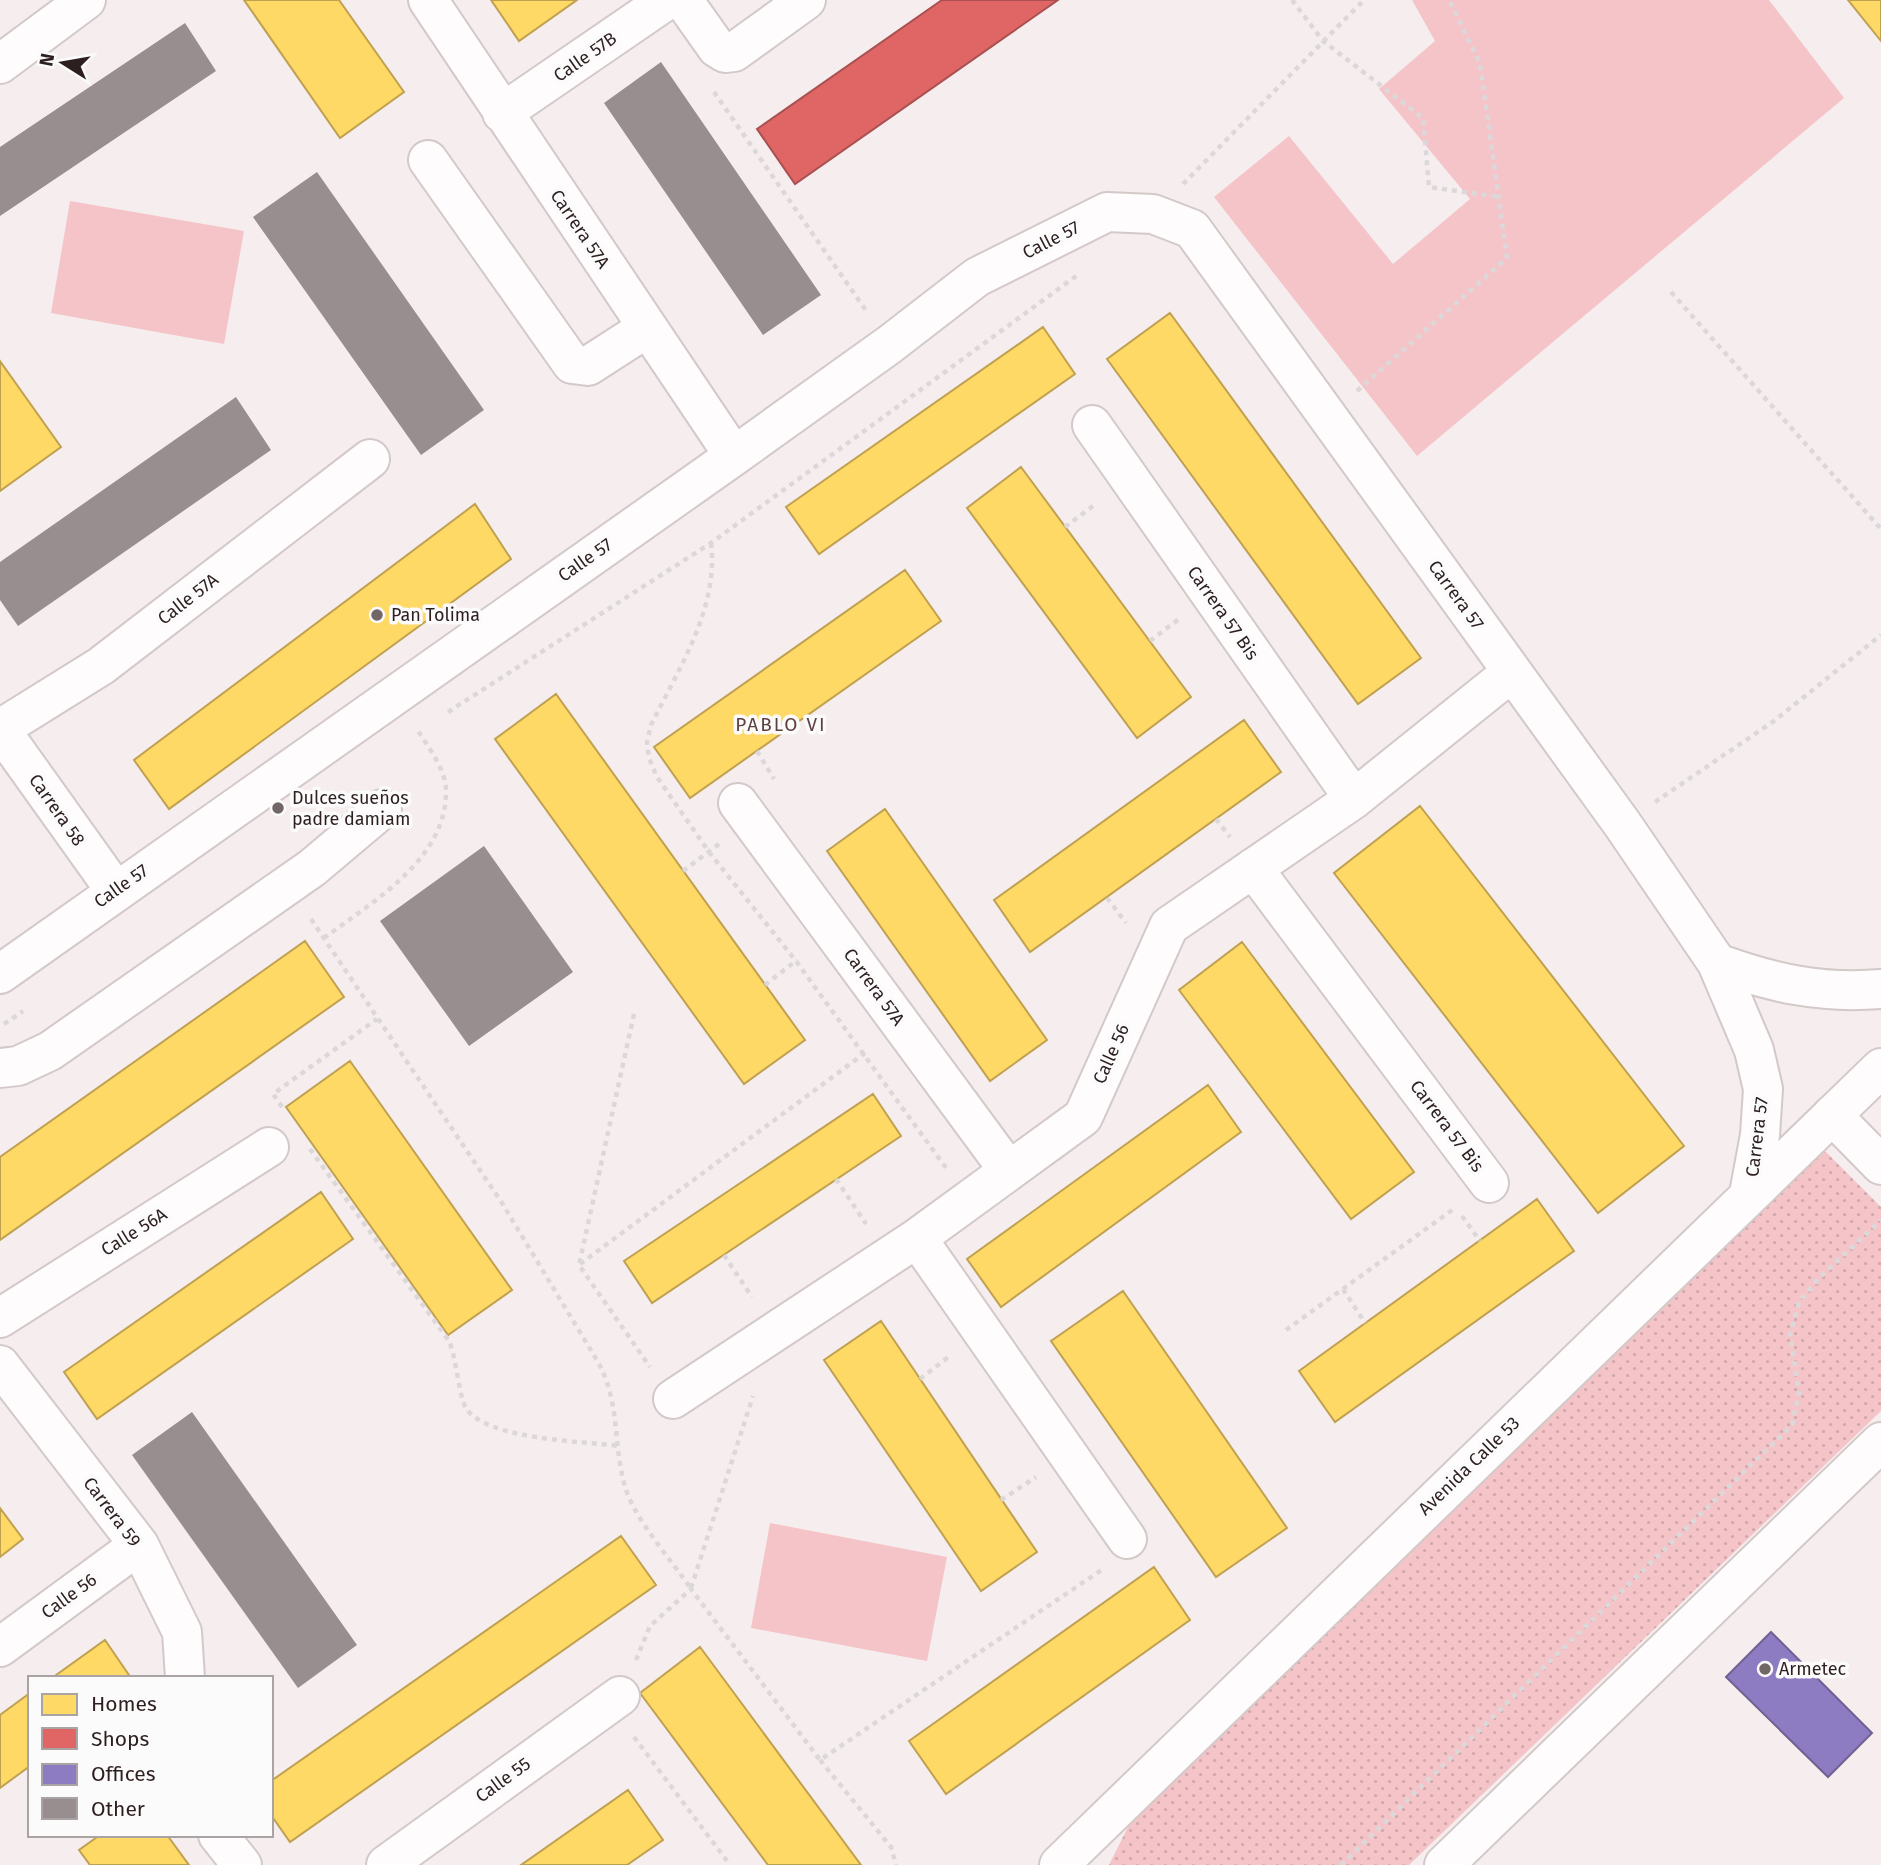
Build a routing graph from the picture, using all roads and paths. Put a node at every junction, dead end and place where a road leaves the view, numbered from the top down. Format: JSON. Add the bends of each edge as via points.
{"nodes":[{"id":1,"x":86,"y":0,"type":"edge"},
{"id":2,"x":428,"y":0,"type":"edge"},
{"id":3,"x":667,"y":0,"type":"edge"},
{"id":4,"x":683,"y":0,"type":"edge"},
{"id":5,"x":806,"y":0,"type":"edge"},
{"id":6,"x":1292,"y":0,"type":"edge"},
{"id":7,"x":1364,"y":0,"type":"edge"},
{"id":8,"x":1450,"y":0,"type":"edge"},
{"id":9,"x":1323,"y":41,"type":"junction"},
{"id":10,"x":0,"y":64,"type":"edge"},
{"id":11,"x":710,"y":86,"type":"dead end"},
{"id":12,"x":502,"y":114,"type":"junction"},
{"id":13,"x":428,"y":160,"type":"dead end"},
{"id":14,"x":1499,"y":197,"type":"junction"},
{"id":15,"x":1153,"y":214,"type":"junction"},
{"id":16,"x":1192,"y":229,"type":"joint"},
{"id":17,"x":1082,"y":272,"type":"dead end"},
{"id":18,"x":1671,"y":292,"type":"dead end"},
{"id":19,"x":647,"y":328,"type":"junction"},
{"id":20,"x":889,"y":345,"type":"junction"},
{"id":21,"x":1328,"y":417,"type":"junction"},
{"id":22,"x":1092,"y":425,"type":"dead end"},
{"id":23,"x":734,"y":456,"type":"junction"},
{"id":24,"x":370,"y":459,"type":"dead end"},
{"id":25,"x":1881,"y":529,"type":"edge"},
{"id":26,"x":1881,"y":635,"type":"edge"},
{"id":27,"x":1512,"y":672,"type":"junction"},
{"id":28,"x":440,"y":717,"type":"dead end"},
{"id":29,"x":429,"y":724,"type":"dead end"},
{"id":30,"x":0,"y":729,"type":"edge"},
{"id":31,"x":407,"y":739,"type":"dead end"},
{"id":32,"x":1354,"y":799,"type":"junction"},
{"id":33,"x":738,"y":803,"type":"dead end"},
{"id":34,"x":382,"y":809,"type":"dead end"},
{"id":35,"x":1623,"y":825,"type":"junction"},
{"id":36,"x":1254,"y":868,"type":"junction"},
{"id":37,"x":287,"y":883,"type":"junction"},
{"id":38,"x":116,"y":890,"type":"junction"},
{"id":39,"x":1717,"y":963,"type":"junction"},
{"id":40,"x":0,"y":974,"type":"edge"},
{"id":41,"x":1881,"y":989,"type":"edge"},
{"id":42,"x":34,"y":1003,"type":"dead end"},
{"id":43,"x":634,"y":1014,"type":"dead end"},
{"id":44,"x":377,"y":1018,"type":"junction"},
{"id":45,"x":902,"y":1026,"type":"junction"},
{"id":46,"x":0,"y":1027,"type":"edge"},
{"id":47,"x":1881,"y":1068,"type":"edge"},
{"id":48,"x":0,"y":1069,"type":"edge"},
{"id":49,"x":1832,"y":1115,"type":"junction"},
{"id":50,"x":277,"y":1130,"type":"joint"},
{"id":51,"x":307,"y":1144,"type":"dead end"},
{"id":52,"x":1881,"y":1165,"type":"edge"},
{"id":53,"x":1009,"y":1171,"type":"junction"},
{"id":54,"x":836,"y":1179,"type":"dead end"},
{"id":55,"x":1489,"y":1183,"type":"joint"},
{"id":56,"x":1749,"y":1194,"type":"junction"},
{"id":57,"x":1455,"y":1208,"type":"junction"},
{"id":58,"x":1881,"y":1220,"type":"edge"},
{"id":59,"x":1480,"y":1241,"type":"dead end"},
{"id":60,"x":903,"y":1247,"type":"junction"},
{"id":61,"x":724,"y":1255,"type":"dead end"},
{"id":62,"x":579,"y":1265,"type":"junction"},
{"id":63,"x":1343,"y":1289,"type":"junction"},
{"id":64,"x":0,"y":1318,"type":"edge"},
{"id":65,"x":1365,"y":1323,"type":"dead end"},
{"id":66,"x":775,"y":1330,"type":"junction"},
{"id":67,"x":1286,"y":1330,"type":"dead end"},
{"id":68,"x":0,"y":1365,"type":"edge"},
{"id":69,"x":754,"y":1395,"type":"dead end"},
{"id":70,"x":673,"y":1399,"type":"joint"},
{"id":71,"x":1881,"y":1442,"type":"edge"},
{"id":72,"x":619,"y":1446,"type":"junction"},
{"id":73,"x":1127,"y":1539,"type":"joint"},
{"id":74,"x":139,"y":1545,"type":"junction"},
{"id":75,"x":691,"y":1588,"type":"junction"},
{"id":76,"x":0,"y":1647,"type":"edge"},
{"id":77,"x":185,"y":1676,"type":"edge"},
{"id":78,"x":614,"y":1700,"type":"junction"},
{"id":79,"x":820,"y":1760,"type":"junction"},
{"id":80,"x":220,"y":1837,"type":"edge"},
{"id":81,"x":242,"y":1865,"type":"edge"},
{"id":82,"x":386,"y":1865,"type":"edge"},
{"id":83,"x":730,"y":1865,"type":"edge"},
{"id":84,"x":896,"y":1865,"type":"edge"},
{"id":85,"x":1059,"y":1865,"type":"edge"},
{"id":86,"x":1341,"y":1865,"type":"edge"},
{"id":87,"x":1444,"y":1865,"type":"edge"}],
"edges":[{"from":1,"to":10,"type":"street"},
{"from":2,"to":12,"type":"street","name":"Carrera 57A"},
{"from":3,"to":12,"type":"street","name":"Calle 57B"},
{"from":4,"to":5,"type":"street","via":[[725,53],[734,52]]},
{"from":6,"to":9,"type":"path"},
{"from":7,"to":9,"type":"path"},
{"from":8,"to":14,"type":"path","via":[[1480,63]]},
{"from":9,"to":14,"type":"path","via":[[1423,118],[1429,187]]},
{"from":9,"to":15,"type":"path"},
{"from":11,"to":20,"type":"path"},
{"from":12,"to":19,"type":"street","name":"Carrera 57A"},
{"from":13,"to":19,"type":"street","via":[[572,364],[588,366]]},
{"from":14,"to":21,"type":"path","via":[[1507,257]]},
{"from":15,"to":16,"type":"street","name":"Calle 57"},
{"from":15,"to":20,"type":"street","name":"Calle 57","via":[[1107,212],[977,277]]},
{"from":16,"to":21,"type":"street","name":"Carrera 57"},
{"from":17,"to":28,"type":"path","via":[[712,543]]},
{"from":18,"to":25,"type":"path"},
{"from":19,"to":23,"type":"street","name":"Carrera 57A"},
{"from":20,"to":23,"type":"street","name":"Calle 57"},
{"from":21,"to":27,"type":"street","name":"Carrera 57"},
{"from":22,"to":32,"type":"street","name":"Carrera 57 Bis"},
{"from":23,"to":38,"type":"street","name":"Calle 57"},
{"from":24,"to":30,"type":"street","name":"Calle 57A","via":[[102,666]]},
{"from":26,"to":35,"type":"path","via":[[1774,721]]},
{"from":27,"to":32,"type":"street","name":"Calle 56"},
{"from":27,"to":35,"type":"street","name":"Carrera 57"},
{"from":29,"to":31,"type":"path"},
{"from":30,"to":38,"type":"street","name":"Carrera 58"},
{"from":32,"to":36,"type":"street","name":"Calle 56"},
{"from":33,"to":45,"type":"street","name":"Carrera 57A"},
{"from":34,"to":37,"type":"street","via":[[312,868]]},
{"from":35,"to":39,"type":"street","name":"Carrera 57"},
{"from":36,"to":53,"type":"street","name":"Calle 56","via":[[1169,926],[1083,1117]]},
{"from":36,"to":55,"type":"street","name":"Carrera 57 Bis"},
{"from":37,"to":44,"type":"path"},
{"from":37,"to":48,"type":"street","via":[[50,1051]]},
{"from":38,"to":40,"type":"street","name":"Calle 57"},
{"from":39,"to":41,"type":"street","via":[[1773,983]]},
{"from":39,"to":56,"type":"street","name":"Carrera 57","via":[[1755,1050],[1763,1089]]},
{"from":42,"to":46,"type":"path"},
{"from":43,"to":62,"type":"path"},
{"from":44,"to":50,"type":"path","via":[[273,1094]]},
{"from":44,"to":72,"type":"path","via":[[502,1203],[610,1383]]},
{"from":45,"to":53,"type":"street","name":"Carrera 57A"},
{"from":45,"to":62,"type":"path"},
{"from":47,"to":49,"type":"street","name":"Avenida Calle 53"},
{"from":49,"to":52,"type":"street"},
{"from":49,"to":56,"type":"street","name":"Avenida Calle 53"},
{"from":50,"to":64,"type":"street","name":"Calle 56A"},
{"from":51,"to":72,"type":"path","via":[[449,1341],[464,1405],[474,1419],[519,1433]]},
{"from":53,"to":60,"type":"street","name":"Calle 56"},
{"from":54,"to":60,"type":"path"},
{"from":55,"to":57,"type":"path"},
{"from":56,"to":85,"type":"street","name":"Avenida Calle 53"},
{"from":57,"to":59,"type":"path"},
{"from":57,"to":63,"type":"path"},
{"from":58,"to":86,"type":"path","via":[[1798,1302],[1790,1334],[1799,1392],[1792,1425]]},
{"from":60,"to":66,"type":"street","name":"Calle 56"},
{"from":60,"to":73,"type":"street"},
{"from":61,"to":66,"type":"path"},
{"from":62,"to":70,"type":"path"},
{"from":63,"to":65,"type":"path"},
{"from":63,"to":67,"type":"path"},
{"from":66,"to":70,"type":"street","name":"Calle 56"},
{"from":68,"to":74,"type":"street","name":"Carrera 59"},
{"from":69,"to":75,"type":"path"},
{"from":71,"to":87,"type":"street"},
{"from":72,"to":75,"type":"path","via":[[631,1503]]},
{"from":73,"to":79,"type":"path","via":[[1136,1547]]},
{"from":74,"to":76,"type":"street","name":"Calle 56"},
{"from":74,"to":77,"type":"street","name":"Carrera 59","via":[[182,1632]]},
{"from":75,"to":78,"type":"path","via":[[650,1626]]},
{"from":75,"to":79,"type":"path"},
{"from":78,"to":82,"type":"street","name":"Calle 55"},
{"from":78,"to":83,"type":"path"},
{"from":79,"to":84,"type":"path","via":[[891,1847]]},
{"from":80,"to":81,"type":"street"}]}
